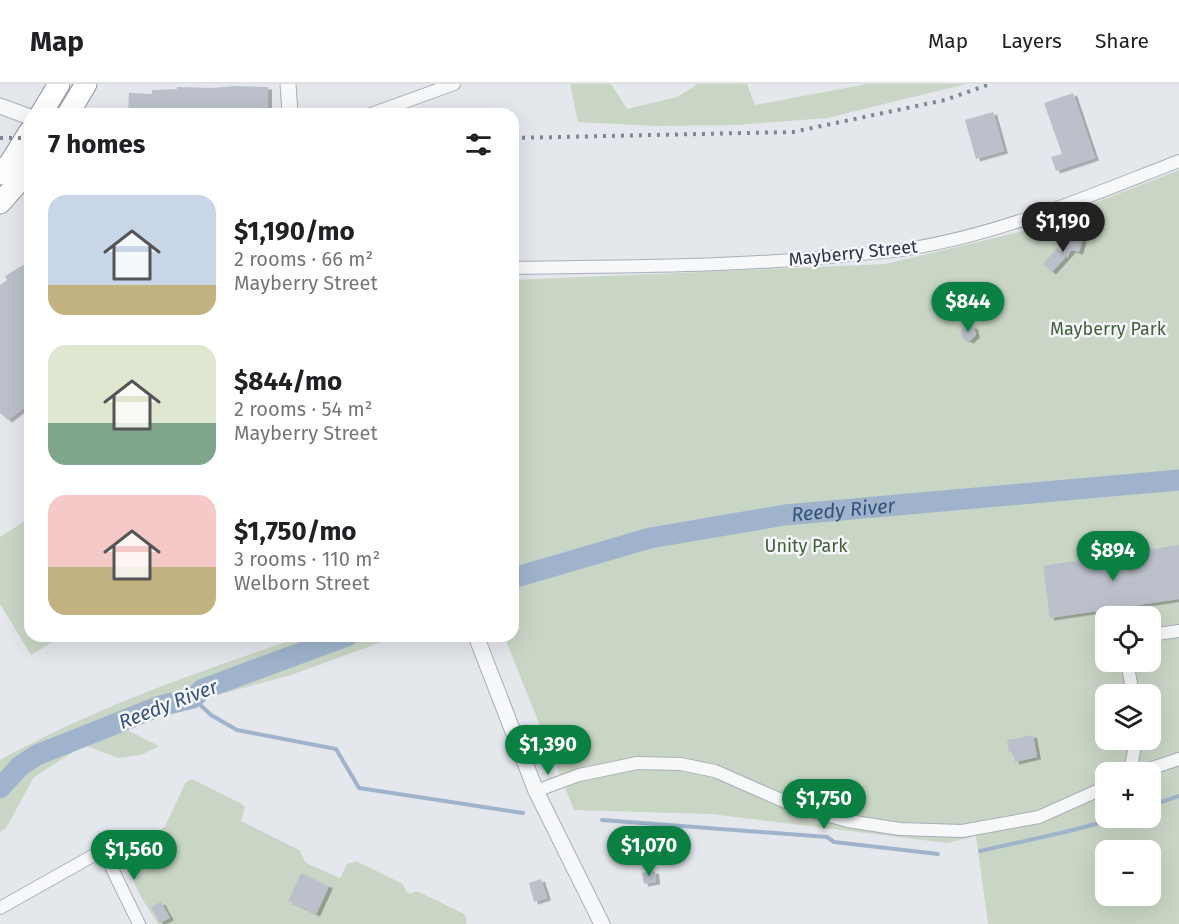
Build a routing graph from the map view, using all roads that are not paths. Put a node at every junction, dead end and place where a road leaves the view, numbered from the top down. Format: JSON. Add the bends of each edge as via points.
{"nodes":[{"id":1,"x":59,"y":84,"type":"edge"},
{"id":2,"x":86,"y":84,"type":"edge"},
{"id":3,"x":288,"y":84,"type":"edge"},
{"id":4,"x":454,"y":84,"type":"edge"},
{"id":5,"x":0,"y":106,"type":"edge"},
{"id":6,"x":44,"y":108,"type":"edge"},
{"id":7,"x":72,"y":108,"type":"edge"},
{"id":8,"x":290,"y":108,"type":"edge"},
{"id":9,"x":388,"y":108,"type":"edge"},
{"id":10,"x":24,"y":115,"type":"edge"},
{"id":11,"x":24,"y":141,"type":"edge"},
{"id":12,"x":1179,"y":161,"type":"edge"},
{"id":13,"x":0,"y":174,"type":"edge"},
{"id":14,"x":24,"y":176,"type":"edge"},
{"id":15,"x":0,"y":203,"type":"edge"},
{"id":16,"x":519,"y":268,"type":"edge"},
{"id":17,"x":1179,"y":631,"type":"edge"},
{"id":18,"x":1161,"y":633,"type":"edge"},
{"id":19,"x":478,"y":642,"type":"edge"},
{"id":20,"x":1179,"y":759,"type":"edge"},
{"id":21,"x":1161,"y":765,"type":"edge"},
{"id":22,"x":536,"y":791,"type":"junction"},
{"id":23,"x":1095,"y":792,"type":"edge"},
{"id":24,"x":0,"y":908,"type":"edge"},
{"id":25,"x":139,"y":924,"type":"edge"},
{"id":26,"x":602,"y":924,"type":"edge"}],
"edges":[{"from":1,"to":6,"type":"highway"},
{"from":2,"to":7,"type":"highway"},
{"from":3,"to":8,"type":"street"},
{"from":4,"to":9,"type":"street"},
{"from":5,"to":10,"type":"street"},
{"from":11,"to":13,"type":"highway"},
{"from":12,"to":16,"type":"street","name":"Mayberry Street","via":[[1010,224],[907,249],[790,261]]},
{"from":14,"to":15,"type":"highway"},
{"from":17,"to":18,"type":"street"},
{"from":19,"to":22,"type":"street"},
{"from":20,"to":21,"type":"street"},
{"from":22,"to":23,"type":"street","via":[[579,775],[637,763],[681,764],[715,771],[797,807],[848,821],[900,829],[962,831],[1039,817]]},
{"from":22,"to":26,"type":"street"},
{"from":24,"to":25,"type":"street","via":[[102,850]]}]}
